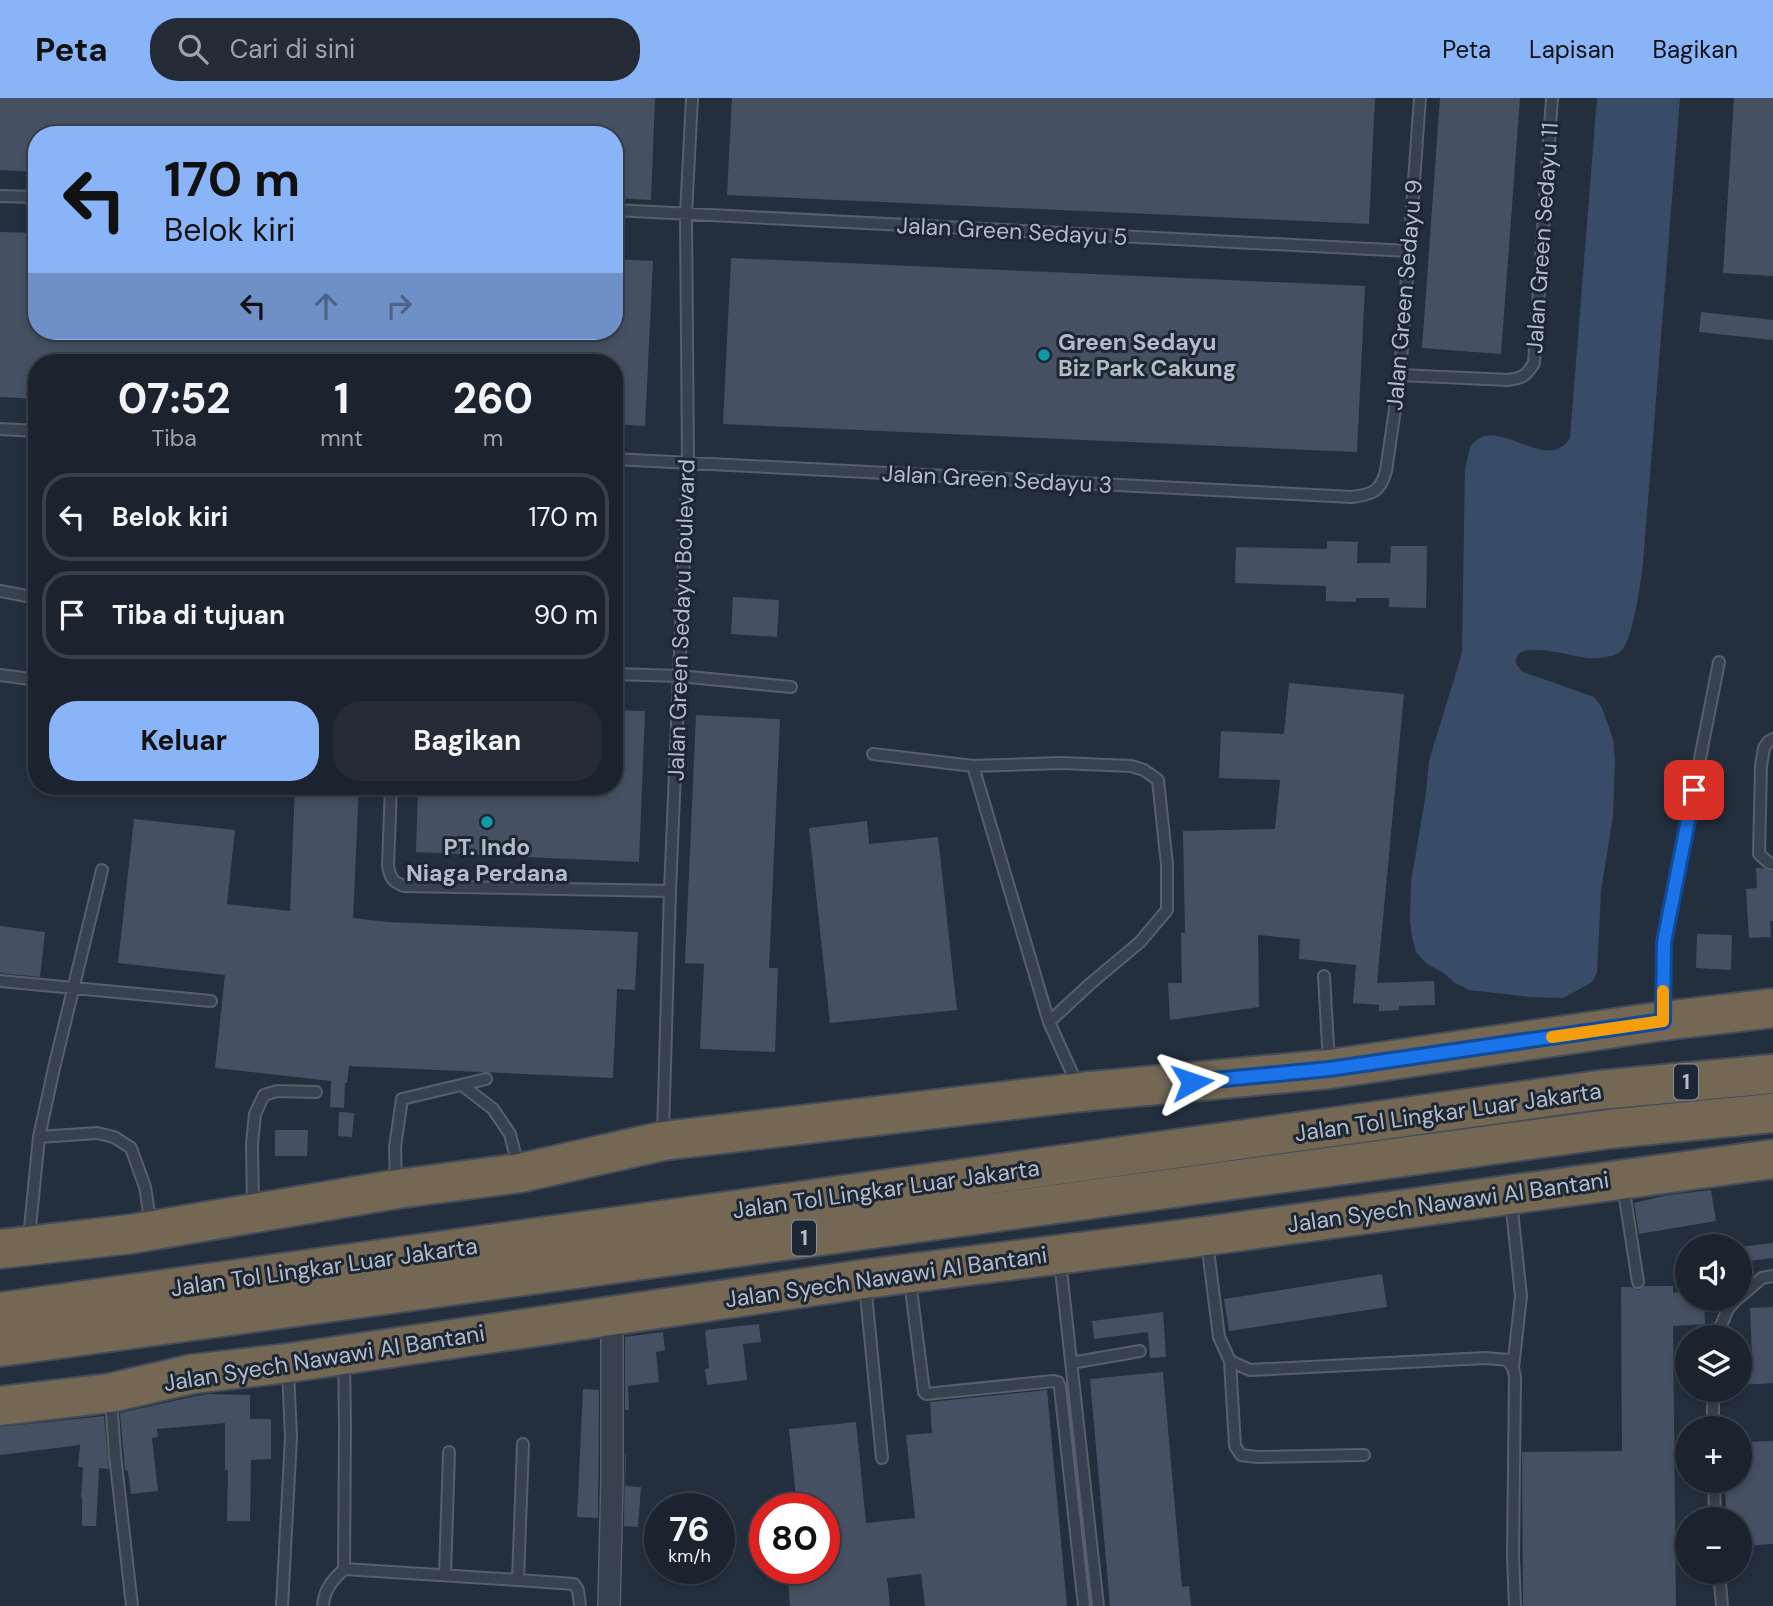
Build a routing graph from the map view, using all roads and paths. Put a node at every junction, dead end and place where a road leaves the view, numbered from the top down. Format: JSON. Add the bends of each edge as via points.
{"nodes":[{"id":1,"x":692,"y":98,"type":"edge"},
{"id":2,"x":1420,"y":98,"type":"edge"},
{"id":3,"x":1552,"y":98,"type":"edge"},
{"id":4,"x":0,"y":196,"type":"edge"},
{"id":5,"x":28,"y":197,"type":"edge"},
{"id":6,"x":623,"y":210,"type":"edge"},
{"id":7,"x":686,"y":214,"type":"junction"},
{"id":8,"x":1409,"y":251,"type":"junction"},
{"id":9,"x":1400,"y":375,"type":"junction"},
{"id":10,"x":0,"y":429,"type":"edge"},
{"id":11,"x":28,"y":431,"type":"edge"},
{"id":12,"x":623,"y":459,"type":"edge"},
{"id":13,"x":688,"y":462,"type":"junction"},
{"id":14,"x":1378,"y":489,"type":"joint"},
{"id":15,"x":0,"y":591,"type":"edge"},
{"id":16,"x":28,"y":596,"type":"edge"},
{"id":17,"x":1718,"y":662,"type":"dead end"},
{"id":18,"x":623,"y":674,"type":"edge"},
{"id":19,"x":0,"y":675,"type":"edge"},
{"id":20,"x":679,"y":676,"type":"junction"},
{"id":21,"x":28,"y":679,"type":"edge"},
{"id":22,"x":791,"y":687,"type":"dead end"},
{"id":23,"x":1773,"y":739,"type":"edge"},
{"id":24,"x":873,"y":754,"type":"dead end"},
{"id":25,"x":973,"y":766,"type":"junction"},
{"id":26,"x":391,"y":795,"type":"edge"},
{"id":27,"x":1773,"y":864,"type":"edge"},
{"id":28,"x":103,"y":870,"type":"dead end"},
{"id":29,"x":670,"y":891,"type":"junction"},
{"id":30,"x":1324,"y":976,"type":"dead end"},
{"id":31,"x":0,"y":981,"type":"edge"},
{"id":32,"x":73,"y":988,"type":"junction"},
{"id":33,"x":211,"y":1001,"type":"dead end"},
{"id":34,"x":1773,"y":1008,"type":"edge"},
{"id":35,"x":1663,"y":1021,"type":"junction"},
{"id":36,"x":1049,"y":1022,"type":"junction"},
{"id":37,"x":1329,"y":1069,"type":"junction"},
{"id":38,"x":1773,"y":1074,"type":"edge"},
{"id":39,"x":486,"y":1079,"type":"dead end"},
{"id":40,"x":462,"y":1085,"type":"junction"},
{"id":41,"x":316,"y":1092,"type":"dead end"},
{"id":42,"x":1081,"y":1092,"type":"junction"},
{"id":43,"x":1773,"y":1113,"type":"edge"},
{"id":44,"x":39,"y":1138,"type":"junction"},
{"id":45,"x":663,"y":1141,"type":"junction"},
{"id":46,"x":1773,"y":1158,"type":"edge"},
{"id":47,"x":520,"y":1173,"type":"junction"},
{"id":48,"x":1622,"y":1178,"type":"junction"},
{"id":49,"x":397,"y":1189,"type":"junction"},
{"id":50,"x":1510,"y":1194,"type":"junction"},
{"id":51,"x":253,"y":1213,"type":"junction"},
{"id":52,"x":152,"y":1230,"type":"junction"},
{"id":53,"x":1206,"y":1236,"type":"junction"},
{"id":54,"x":14,"y":1248,"type":"edge"},
{"id":55,"x":1059,"y":1254,"type":"junction"},
{"id":56,"x":909,"y":1273,"type":"junction"},
{"id":57,"x":1773,"y":1276,"type":"edge"},
{"id":58,"x":864,"y":1279,"type":"junction"},
{"id":59,"x":1638,"y":1282,"type":"dead end"},
{"id":60,"x":1752,"y":1287,"type":"edge"},
{"id":61,"x":0,"y":1312,"type":"edge"},
{"id":62,"x":612,"y":1315,"type":"junction"},
{"id":63,"x":0,"y":1347,"type":"edge"},
{"id":64,"x":1140,"y":1350,"type":"dead end"},
{"id":65,"x":344,"y":1354,"type":"junction"},
{"id":66,"x":1230,"y":1361,"type":"junction"},
{"id":67,"x":288,"y":1363,"type":"junction"},
{"id":68,"x":1071,"y":1363,"type":"junction"},
{"id":69,"x":1513,"y":1367,"type":"junction"},
{"id":70,"x":110,"y":1393,"type":"junction"},
{"id":71,"x":0,"y":1406,"type":"edge"},
{"id":72,"x":523,"y":1444,"type":"dead end"},
{"id":73,"x":449,"y":1452,"type":"dead end"},
{"id":74,"x":1364,"y":1455,"type":"dead end"},
{"id":75,"x":882,"y":1458,"type":"dead end"},
{"id":76,"x":344,"y":1569,"type":"junction"},
{"id":77,"x":445,"y":1575,"type":"junction"},
{"id":78,"x":518,"y":1580,"type":"junction"},
{"id":79,"x":1720,"y":1584,"type":"edge"},
{"id":80,"x":132,"y":1606,"type":"edge"},
{"id":81,"x":282,"y":1606,"type":"edge"},
{"id":82,"x":323,"y":1606,"type":"edge"},
{"id":83,"x":580,"y":1606,"type":"edge"},
{"id":84,"x":609,"y":1606,"type":"edge"},
{"id":85,"x":1084,"y":1606,"type":"edge"},
{"id":86,"x":1098,"y":1606,"type":"edge"},
{"id":87,"x":1515,"y":1606,"type":"edge"},
{"id":88,"x":1722,"y":1606,"type":"edge"}],
"edges":[{"from":1,"to":7,"type":"lane","name":"Jalan Green Sedayu Boulevard"},
{"from":2,"to":8,"type":"lane","name":"Jalan Green Sedayu 9"},
{"from":3,"to":9,"type":"lane","name":"Jalan Green Sedayu 11","via":[[1534,363],[1522,378],[1508,380]]},
{"from":4,"to":5,"type":"lane"},
{"from":6,"to":7,"type":"lane","name":"Jalan Green Sedayu 5"},
{"from":7,"to":8,"type":"lane","name":"Jalan Green Sedayu 5"},
{"from":7,"to":13,"type":"lane","name":"Jalan Green Sedayu Boulevard"},
{"from":8,"to":9,"type":"lane","name":"Jalan Green Sedayu 9"},
{"from":9,"to":14,"type":"lane","name":"Jalan Green Sedayu 9","via":[[1386,471]]},
{"from":10,"to":11,"type":"lane"},
{"from":12,"to":13,"type":"lane","name":"Jalan Green Sedayu 3"},
{"from":13,"to":14,"type":"lane","name":"Jalan Green Sedayu 3","via":[[1352,497]]},
{"from":13,"to":20,"type":"lane","name":"Jalan Green Sedayu Boulevard"},
{"from":15,"to":16,"type":"lane"},
{"from":17,"to":35,"type":"lane","via":[[1664,942]]},
{"from":18,"to":20,"type":"lane"},
{"from":19,"to":21,"type":"lane"},
{"from":20,"to":22,"type":"lane"},
{"from":20,"to":29,"type":"lane","name":"Jalan Green Sedayu Boulevard"},
{"from":23,"to":27,"type":"lane","via":[[1765,748],[1761,766],[1759,854]]},
{"from":24,"to":25,"type":"lane"},
{"from":25,"to":36,"type":"lane"},
{"from":25,"to":36,"type":"lane","via":[[1131,766],[1158,780],[1167,910],[1140,942]]},
{"from":26,"to":29,"type":"lane","via":[[388,866],[394,882],[404,887]]},
{"from":28,"to":32,"type":"lane"},
{"from":29,"to":45,"type":"lane","name":"Jalan Green Sedayu Boulevard"},
{"from":30,"to":37,"type":"lane"},
{"from":31,"to":32,"type":"lane"},
{"from":32,"to":33,"type":"lane"},
{"from":32,"to":44,"type":"lane"},
{"from":34,"to":35,"type":"highway"},
{"from":35,"to":37,"type":"highway"},
{"from":36,"to":42,"type":"lane"},
{"from":37,"to":42,"type":"highway"},
{"from":38,"to":61,"type":"highway","name":"Jalan Tol Lingkar Luar Jakarta","number":"1","via":[[1599,1090]]},
{"from":39,"to":40,"type":"lane"},
{"from":40,"to":47,"type":"lane","via":[[493,1109],[510,1134]]},
{"from":40,"to":49,"type":"lane","via":[[401,1102],[395,1147]]},
{"from":41,"to":51,"type":"lane","via":[[277,1091],[264,1096],[255,1114]]},
{"from":42,"to":45,"type":"highway"},
{"from":43,"to":63,"type":"highway","name":"Jalan Tol Lingkar Luar Jakarta","number":"1","via":[[1609,1129]]},
{"from":44,"to":52,"type":"lane","via":[[97,1133],[131,1148],[145,1187]]},
{"from":44,"to":54,"type":"lane"},
{"from":45,"to":47,"type":"highway"},
{"from":46,"to":48,"type":"highway","name":"Jalan Syech Nawawi Al Bantani"},
{"from":47,"to":49,"type":"highway"},
{"from":48,"to":50,"type":"highway","name":"Jalan Syech Nawawi Al Bantani"},
{"from":48,"to":59,"type":"lane"},
{"from":49,"to":51,"type":"highway"},
{"from":50,"to":53,"type":"highway","name":"Jalan Syech Nawawi Al Bantani"},
{"from":50,"to":69,"type":"lane","via":[[1521,1296]]},
{"from":51,"to":52,"type":"highway"},
{"from":52,"to":54,"type":"highway"},
{"from":53,"to":55,"type":"highway","name":"Jalan Syech Nawawi Al Bantani"},
{"from":53,"to":66,"type":"lane","via":[[1219,1337]]},
{"from":55,"to":56,"type":"highway","name":"Jalan Syech Nawawi Al Bantani"},
{"from":55,"to":68,"type":"lane"},
{"from":56,"to":58,"type":"highway","name":"Jalan Syech Nawawi Al Bantani"},
{"from":56,"to":85,"type":"lane","via":[[926,1394],[1058,1382]]},
{"from":57,"to":60,"type":"lane"},
{"from":58,"to":62,"type":"highway","name":"Jalan Syech Nawawi Al Bantani"},
{"from":58,"to":75,"type":"lane"},
{"from":62,"to":65,"type":"highway","name":"Jalan Syech Nawawi Al Bantani"},
{"from":62,"to":84,"type":"street"},
{"from":64,"to":68,"type":"lane"},
{"from":65,"to":67,"type":"highway","name":"Jalan Syech Nawawi Al Bantani"},
{"from":65,"to":76,"type":"lane"},
{"from":66,"to":69,"type":"lane","via":[[1250,1370],[1486,1358],[1508,1360]]},
{"from":66,"to":74,"type":"lane","via":[[1235,1446],[1241,1455]]},
{"from":67,"to":70,"type":"highway","name":"Jalan Syech Nawawi Al Bantani","via":[[192,1374]]},
{"from":67,"to":81,"type":"lane","via":[[291,1437]]},
{"from":68,"to":86,"type":"lane"},
{"from":69,"to":87,"type":"lane"},
{"from":70,"to":71,"type":"highway","name":"Jalan Syech Nawawi Al Bantani"},
{"from":70,"to":80,"type":"lane"},
{"from":72,"to":78,"type":"lane"},
{"from":73,"to":77,"type":"lane"},
{"from":76,"to":77,"type":"lane"},
{"from":76,"to":82,"type":"lane","via":[[330,1583]]},
{"from":77,"to":78,"type":"lane"},
{"from":78,"to":83,"type":"lane","via":[[574,1584]]},
{"from":79,"to":88,"type":"lane"}]}
